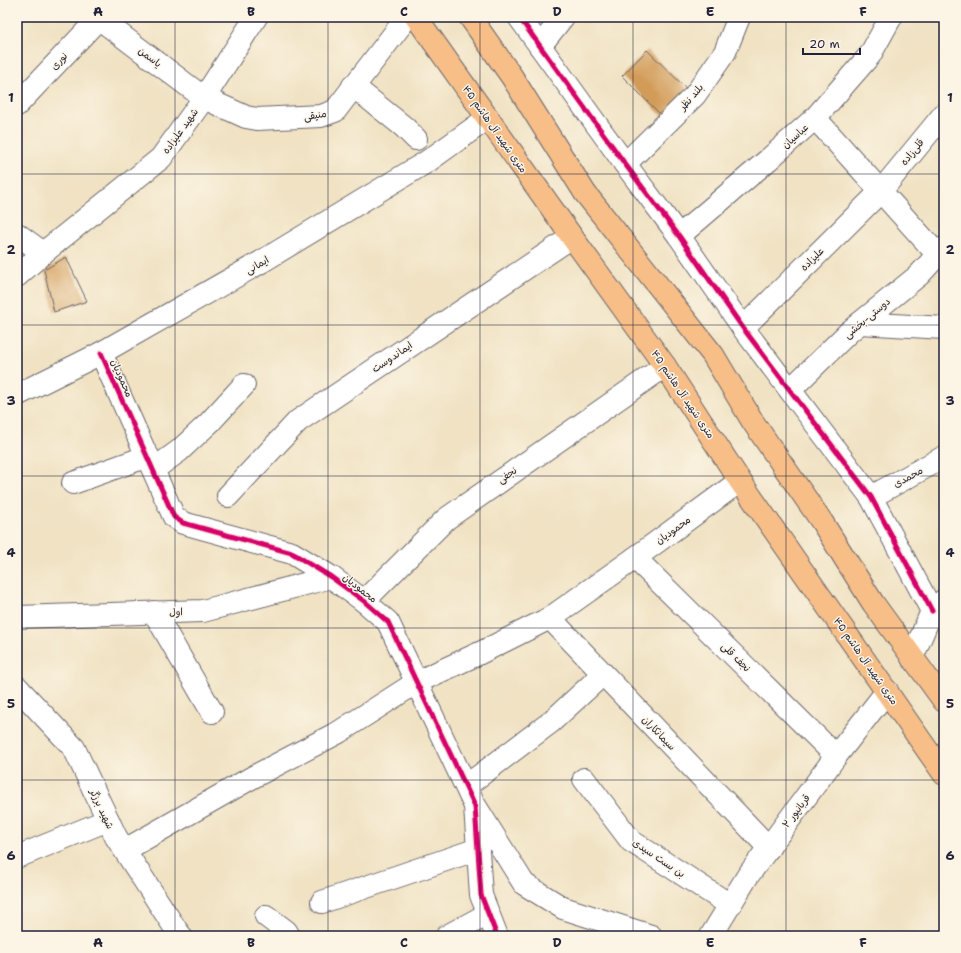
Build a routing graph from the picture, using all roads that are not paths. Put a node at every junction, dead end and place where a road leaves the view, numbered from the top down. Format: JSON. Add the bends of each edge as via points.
{"nodes":[{"id":1,"x":256,"y":17,"type":"edge"},
{"id":2,"x":407,"y":17,"type":"edge"},
{"id":3,"x":416,"y":17,"type":"edge"},
{"id":4,"x":470,"y":17,"type":"edge"},
{"id":5,"x":519,"y":17,"type":"edge"},
{"id":6,"x":564,"y":17,"type":"edge"},
{"id":7,"x":740,"y":17,"type":"edge"},
{"id":8,"x":891,"y":17,"type":"edge"},
{"id":9,"x":99,"y":18,"type":"edge"},
{"id":10,"x":540,"y":46,"type":"junction"},
{"id":11,"x":353,"y":86,"type":"junction"},
{"id":12,"x":204,"y":98,"type":"junction"},
{"id":13,"x":17,"y":105,"type":"edge"},
{"id":14,"x":944,"y":114,"type":"edge"},
{"id":15,"x":488,"y":118,"type":"junction"},
{"id":16,"x":815,"y":118,"type":"junction"},
{"id":17,"x":416,"y":140,"type":"dead end"},
{"id":18,"x":625,"y":164,"type":"junction"},
{"id":19,"x":881,"y":191,"type":"junction"},
{"id":20,"x":17,"y":234,"type":"edge"},
{"id":21,"x":679,"y":236,"type":"junction"},
{"id":22,"x":572,"y":237,"type":"junction"},
{"id":23,"x":941,"y":251,"type":"edge"},
{"id":24,"x":43,"y":254,"type":"junction"},
{"id":25,"x":17,"y":276,"type":"edge"},
{"id":26,"x":860,"y":323,"type":"junction"},
{"id":27,"x":743,"y":328,"type":"junction"},
{"id":28,"x":944,"y":328,"type":"edge"},
{"id":29,"x":101,"y":353,"type":"junction"},
{"id":30,"x":665,"y":366,"type":"junction"},
{"id":31,"x":244,"y":385,"type":"dead end"},
{"id":32,"x":790,"y":390,"type":"junction"},
{"id":33,"x":17,"y":395,"type":"edge"},
{"id":34,"x":944,"y":457,"type":"edge"},
{"id":35,"x":151,"y":462,"type":"junction"},
{"id":36,"x":740,"y":481,"type":"junction"},
{"id":37,"x":73,"y":483,"type":"dead end"},
{"id":38,"x":228,"y":496,"type":"dead end"},
{"id":39,"x":871,"y":497,"type":"junction"},
{"id":40,"x":635,"y":558,"type":"junction"},
{"id":41,"x":331,"y":577,"type":"junction"},
{"id":42,"x":364,"y":601,"type":"junction"},
{"id":43,"x":940,"y":608,"type":"edge"},
{"id":44,"x":154,"y":612,"type":"junction"},
{"id":45,"x":17,"y":617,"type":"edge"},
{"id":46,"x":550,"y":618,"type":"junction"},
{"id":47,"x":912,"y":658,"type":"junction"},
{"id":48,"x":603,"y":674,"type":"junction"},
{"id":49,"x":416,"y":682,"type":"junction"},
{"id":50,"x":17,"y":687,"type":"edge"},
{"id":51,"x":887,"y":691,"type":"junction"},
{"id":52,"x":944,"y":701,"type":"edge"},
{"id":53,"x":212,"y":712,"type":"dead end"},
{"id":54,"x":836,"y":756,"type":"junction"},
{"id":55,"x":944,"y":774,"type":"edge"},
{"id":56,"x":584,"y":779,"type":"dead end"},
{"id":57,"x":466,"y":786,"type":"junction"},
{"id":58,"x":475,"y":806,"type":"junction"},
{"id":59,"x":108,"y":820,"type":"junction"},
{"id":60,"x":769,"y":848,"type":"junction"},
{"id":61,"x":478,"y":849,"type":"junction"},
{"id":62,"x":125,"y":850,"type":"junction"},
{"id":63,"x":17,"y":857,"type":"edge"},
{"id":64,"x":322,"y":902,"type":"dead end"},
{"id":65,"x":730,"y":905,"type":"junction"},
{"id":66,"x":488,"y":914,"type":"junction"},
{"id":67,"x":266,"y":916,"type":"dead end"},
{"id":68,"x":182,"y":936,"type":"edge"},
{"id":69,"x":290,"y":936,"type":"edge"},
{"id":70,"x":447,"y":936,"type":"edge"},
{"id":71,"x":497,"y":936,"type":"edge"},
{"id":72,"x":651,"y":936,"type":"edge"},
{"id":73,"x":711,"y":936,"type":"edge"}],
"edges":[{"from":1,"to":12,"type":"street","name":"شهید علیزاده"},
{"from":2,"to":11,"type":"street","name":"منیقی"},
{"from":3,"to":15,"type":"main road","name":"۴۵ متری شهید آل هاشم"},
{"from":4,"to":47,"type":"main road","via":[[585,193],[713,355],[753,422]]},
{"from":5,"to":10,"type":"street"},
{"from":6,"to":10,"type":"street"},
{"from":7,"to":18,"type":"street","name":"بلند نظر","via":[[725,52],[695,95]]},
{"from":8,"to":16,"type":"street","name":"عباسیان","via":[[870,55]]},
{"from":9,"to":12,"type":"street","name":"یاسمن"},
{"from":9,"to":13,"type":"street","name":"نوری"},
{"from":10,"to":18,"type":"street"},
{"from":11,"to":12,"type":"street","name":"منیقی","via":[[335,110],[321,116],[257,119],[246,117]]},
{"from":11,"to":17,"type":"street","via":[[404,127]]},
{"from":12,"to":24,"type":"street","name":"شهید علیزاده","via":[[161,158]]},
{"from":14,"to":19,"type":"street","name":"قلی‌زاده"},
{"from":15,"to":22,"type":"main road","name":"۴۵ متری شهید آل هاشم"},
{"from":15,"to":29,"type":"street","name":"ایمانی","via":[[428,161],[281,250]]},
{"from":16,"to":19,"type":"street"},
{"from":16,"to":21,"type":"street","name":"عباسیان"},
{"from":18,"to":21,"type":"street"},
{"from":19,"to":23,"type":"street"},
{"from":19,"to":27,"type":"street","name":"علیزاده"},
{"from":20,"to":24,"type":"street"},
{"from":21,"to":27,"type":"street"},
{"from":22,"to":30,"type":"main road","name":"۴۵ متری شهید آل هاشم"},
{"from":22,"to":38,"type":"street","name":"ایماندوست","via":[[298,421]]},
{"from":23,"to":26,"type":"street","name":"دوستی-بخشی","via":[[919,275]]},
{"from":24,"to":25,"type":"street","name":"شهید علیزاده"},
{"from":26,"to":28,"type":"street"},
{"from":26,"to":32,"type":"street","name":"دوستی-بخشی"},
{"from":27,"to":32,"type":"street"},
{"from":29,"to":33,"type":"street","name":"ایمانی"},
{"from":29,"to":35,"type":"street","name":"محمودیان"},
{"from":30,"to":36,"type":"main road","name":"۴۵ متری شهید آل هاشم"},
{"from":30,"to":42,"type":"street","name":"نجفی","via":[[446,519]]},
{"from":31,"to":35,"type":"street","via":[[184,446]]},
{"from":32,"to":39,"type":"street"},
{"from":34,"to":39,"type":"street","name":"محمدی"},
{"from":35,"to":37,"type":"street"},
{"from":35,"to":41,"type":"street","name":"محمودیان","via":[[174,517],[183,524],[292,553]]},
{"from":36,"to":40,"type":"street","name":"محمودیان"},
{"from":36,"to":51,"type":"main road","name":"۴۵ متری شهید آل هاشم"},
{"from":39,"to":43,"type":"street"},
{"from":40,"to":46,"type":"street","name":"محمودیان"},
{"from":40,"to":54,"type":"street","name":"نجف قلی"},
{"from":41,"to":42,"type":"street","name":"محمودیان"},
{"from":41,"to":44,"type":"street","name":"اول","via":[[203,611]]},
{"from":42,"to":49,"type":"street","name":"محمودیان","via":[[388,622]]},
{"from":43,"to":47,"type":"street"},
{"from":44,"to":45,"type":"street","name":"اول"},
{"from":44,"to":53,"type":"street"},
{"from":46,"to":48,"type":"street","name":"سیمانکاران"},
{"from":46,"to":49,"type":"street","name":"محمودیان"},
{"from":47,"to":52,"type":"main road"},
{"from":48,"to":57,"type":"street","via":[[551,722]]},
{"from":48,"to":60,"type":"street","name":"سیمانکاران"},
{"from":49,"to":57,"type":"street","name":"محمودیان"},
{"from":49,"to":62,"type":"street","name":"محمودیان","via":[[339,732],[253,777]]},
{"from":50,"to":59,"type":"street","name":"شهید برزگر","via":[[74,748]]},
{"from":51,"to":54,"type":"street","name":"قربانپور ۲"},
{"from":51,"to":55,"type":"main road","name":"۴۵ متری شهید آل هاشم"},
{"from":54,"to":60,"type":"street","name":"قربانپور ۲"},
{"from":56,"to":65,"type":"street","name":"بن بست سیدی","via":[[631,841]]},
{"from":57,"to":58,"type":"street","name":"محمودیان"},
{"from":58,"to":61,"type":"street","name":"محمودیان"},
{"from":58,"to":72,"type":"street","via":[[524,884],[563,908]]},
{"from":59,"to":62,"type":"street","name":"شهید برزگر"},
{"from":59,"to":63,"type":"street"},
{"from":60,"to":65,"type":"street","name":"قربانپور ۲"},
{"from":61,"to":64,"type":"street"},
{"from":61,"to":66,"type":"street","name":"محمودیان","via":[[480,895]]},
{"from":62,"to":68,"type":"street","name":"شهید برزگر"},
{"from":65,"to":73,"type":"street","name":"قربانپور ۲"},
{"from":66,"to":70,"type":"street"},
{"from":66,"to":71,"type":"street","name":"محمودیان"},
{"from":67,"to":69,"type":"street"}]}
